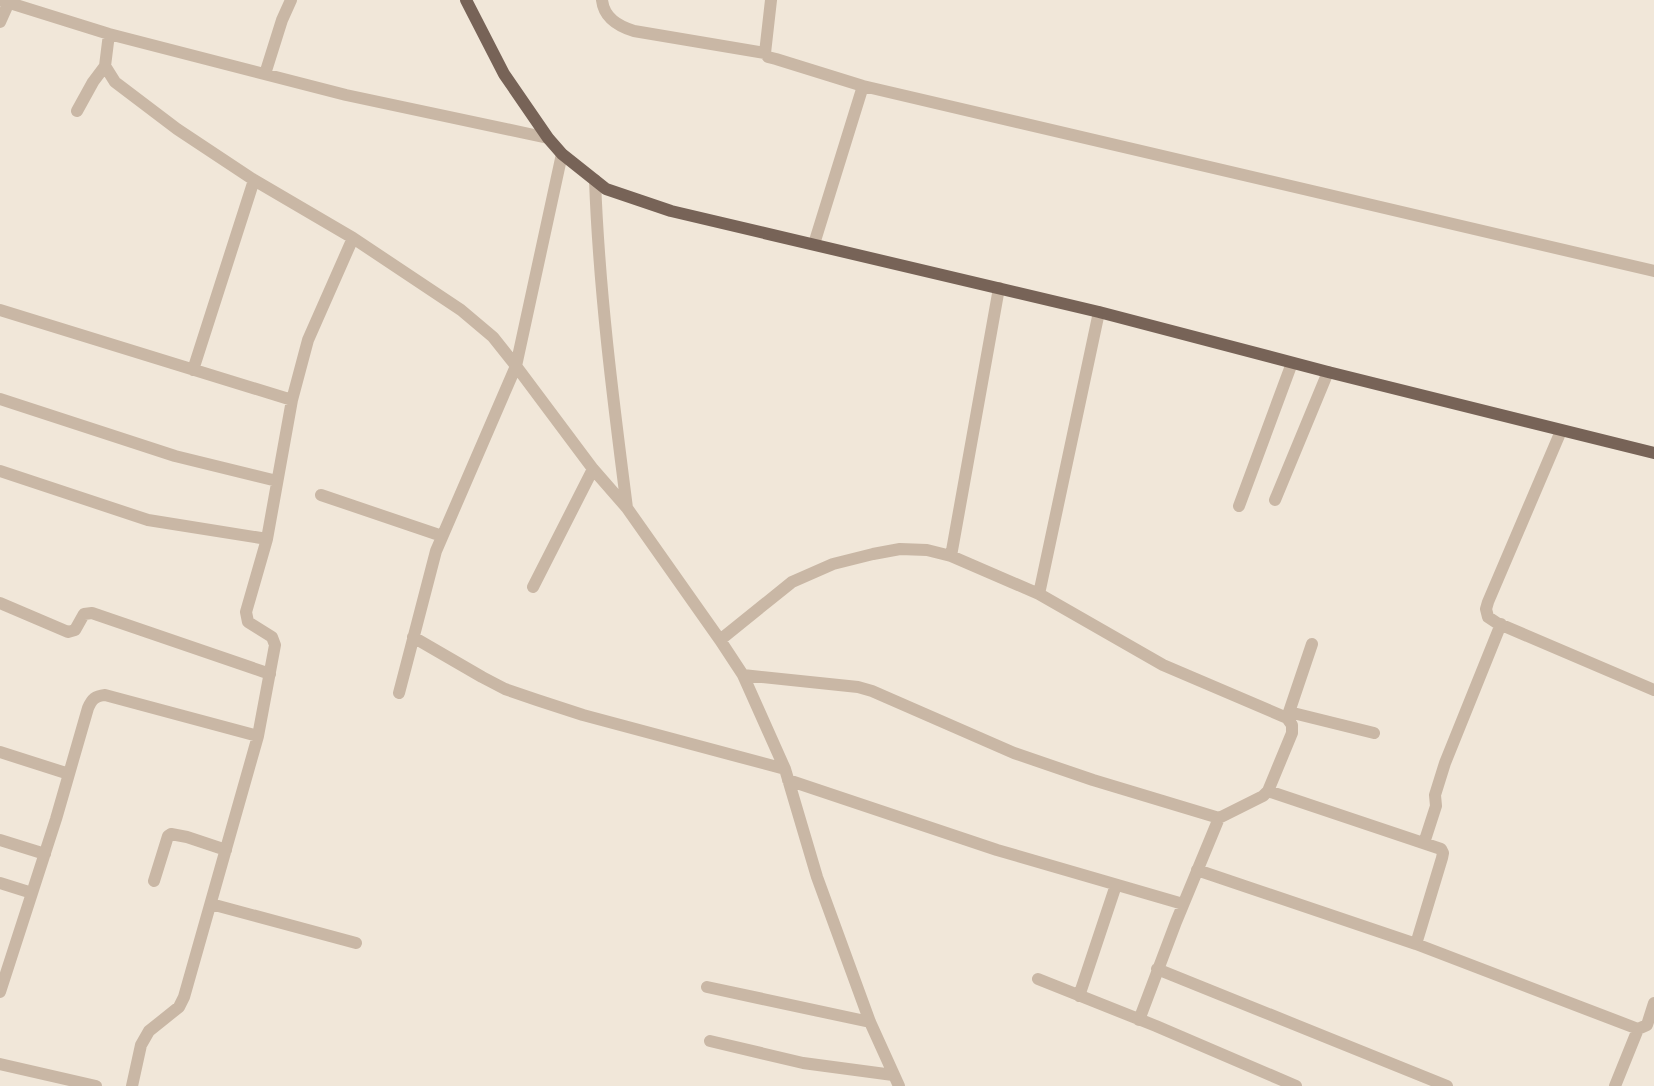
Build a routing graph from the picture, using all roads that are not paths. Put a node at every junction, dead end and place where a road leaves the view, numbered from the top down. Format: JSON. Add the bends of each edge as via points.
{"nodes":[{"id":1,"x":291,"y":0,"type":"edge"},
{"id":2,"x":466,"y":0,"type":"edge"},
{"id":3,"x":602,"y":0,"type":"edge"},
{"id":4,"x":771,"y":0,"type":"edge"},
{"id":5,"x":5,"y":1,"type":"edge"},
{"id":6,"x":0,"y":22,"type":"edge"},
{"id":7,"x":109,"y":34,"type":"junction"},
{"id":8,"x":766,"y":53,"type":"junction"},
{"id":9,"x":105,"y":66,"type":"junction"},
{"id":10,"x":264,"y":74,"type":"junction"},
{"id":11,"x":863,"y":86,"type":"junction"},
{"id":12,"x":77,"y":111,"type":"dead end"},
{"id":13,"x":548,"y":138,"type":"junction"},
{"id":14,"x":562,"y":154,"type":"junction"},
{"id":15,"x":254,"y":180,"type":"junction"},
{"id":16,"x":594,"y":180,"type":"junction"},
{"id":17,"x":353,"y":238,"type":"junction"},
{"id":18,"x":814,"y":244,"type":"junction"},
{"id":19,"x":1654,"y":271,"type":"edge"},
{"id":20,"x":1000,"y":288,"type":"junction"},
{"id":21,"x":0,"y":310,"type":"edge"},
{"id":22,"x":1099,"y":312,"type":"junction"},
{"id":23,"x":1292,"y":363,"type":"junction"},
{"id":24,"x":516,"y":366,"type":"junction"},
{"id":25,"x":193,"y":370,"type":"junction"},
{"id":26,"x":1328,"y":372,"type":"junction"},
{"id":27,"x":0,"y":399,"type":"edge"},
{"id":28,"x":292,"y":400,"type":"junction"},
{"id":29,"x":1561,"y":431,"type":"junction"},
{"id":30,"x":1654,"y":453,"type":"edge"},
{"id":31,"x":594,"y":469,"type":"junction"},
{"id":32,"x":0,"y":471,"type":"edge"},
{"id":33,"x":277,"y":481,"type":"junction"},
{"id":34,"x":321,"y":495,"type":"dead end"},
{"id":35,"x":1275,"y":500,"type":"dead end"},
{"id":36,"x":1238,"y":506,"type":"dead end"},
{"id":37,"x":627,"y":508,"type":"junction"},
{"id":38,"x":442,"y":536,"type":"junction"},
{"id":39,"x":267,"y":540,"type":"junction"},
{"id":40,"x":951,"y":556,"type":"junction"},
{"id":41,"x":533,"y":587,"type":"dead end"},
{"id":42,"x":1038,"y":594,"type":"junction"},
{"id":43,"x":0,"y":604,"type":"edge"},
{"id":44,"x":1501,"y":624,"type":"junction"},
{"id":45,"x":413,"y":638,"type":"junction"},
{"id":46,"x":720,"y":640,"type":"junction"},
{"id":47,"x":1312,"y":644,"type":"dead end"},
{"id":48,"x":270,"y":674,"type":"junction"},
{"id":49,"x":743,"y":675,"type":"junction"},
{"id":50,"x":1654,"y":690,"type":"edge"},
{"id":51,"x":398,"y":693,"type":"dead end"},
{"id":52,"x":1288,"y":715,"type":"junction"},
{"id":53,"x":1374,"y":733,"type":"dead end"},
{"id":54,"x":258,"y":736,"type":"junction"},
{"id":55,"x":0,"y":752,"type":"edge"},
{"id":56,"x":69,"y":774,"type":"junction"},
{"id":57,"x":787,"y":774,"type":"junction"},
{"id":58,"x":1268,"y":791,"type":"junction"},
{"id":59,"x":1219,"y":818,"type":"junction"},
{"id":60,"x":0,"y":840,"type":"edge"},
{"id":61,"x":1424,"y":843,"type":"junction"},
{"id":62,"x":226,"y":850,"type":"junction"},
{"id":63,"x":44,"y":854,"type":"junction"},
{"id":64,"x":1197,"y":870,"type":"junction"},
{"id":65,"x":154,"y":881,"type":"dead end"},
{"id":66,"x":0,"y":883,"type":"edge"},
{"id":67,"x":1116,"y":885,"type":"junction"},
{"id":68,"x":32,"y":892,"type":"junction"},
{"id":69,"x":211,"y":904,"type":"junction"},
{"id":70,"x":1183,"y":904,"type":"junction"},
{"id":71,"x":356,"y":943,"type":"dead end"},
{"id":72,"x":1416,"y":944,"type":"junction"},
{"id":73,"x":1157,"y":969,"type":"junction"},
{"id":74,"x":2,"y":978,"type":"edge"},
{"id":75,"x":1038,"y":979,"type":"dead end"},
{"id":76,"x":707,"y":987,"type":"dead end"},
{"id":77,"x":0,"y":992,"type":"edge"},
{"id":78,"x":1079,"y":996,"type":"junction"},
{"id":79,"x":1654,"y":1003,"type":"edge"},
{"id":80,"x":1139,"y":1020,"type":"junction"},
{"id":81,"x":870,"y":1022,"type":"junction"},
{"id":82,"x":1646,"y":1027,"type":"edge"},
{"id":83,"x":710,"y":1041,"type":"dead end"},
{"id":84,"x":0,"y":1064,"type":"edge"},
{"id":85,"x":896,"y":1080,"type":"edge"},
{"id":86,"x":1292,"y":1085,"type":"edge"},
{"id":87,"x":96,"y":1086,"type":"edge"},
{"id":88,"x":132,"y":1086,"type":"edge"},
{"id":89,"x":1447,"y":1086,"type":"edge"},
{"id":90,"x":1615,"y":1086,"type":"edge"}],
"edges":[{"from":1,"to":10,"type":"street"},
{"from":2,"to":13,"type":"main road","via":[[504,74]]},
{"from":3,"to":8,"type":"street","via":[[609,18],[634,31]]},
{"from":4,"to":8,"type":"street"},
{"from":5,"to":6,"type":"street"},
{"from":5,"to":7,"type":"street"},
{"from":7,"to":9,"type":"street"},
{"from":7,"to":10,"type":"street"},
{"from":8,"to":11,"type":"street","via":[[768,57]]},
{"from":9,"to":12,"type":"street"},
{"from":9,"to":15,"type":"street","via":[[115,82],[177,129]]},
{"from":10,"to":13,"type":"street"},
{"from":11,"to":18,"type":"street"},
{"from":11,"to":19,"type":"street"},
{"from":13,"to":14,"type":"main road"},
{"from":14,"to":16,"type":"main road"},
{"from":14,"to":24,"type":"street"},
{"from":15,"to":17,"type":"street"},
{"from":15,"to":25,"type":"street"},
{"from":16,"to":18,"type":"main road","via":[[606,189],[671,211]]},
{"from":16,"to":37,"type":"street","via":[[607,355]]},
{"from":17,"to":24,"type":"street","via":[[461,310],[493,337]]},
{"from":17,"to":28,"type":"street","via":[[308,340]]},
{"from":18,"to":20,"type":"main road"},
{"from":20,"to":22,"type":"main road"},
{"from":20,"to":40,"type":"street"},
{"from":21,"to":25,"type":"street"},
{"from":22,"to":23,"type":"main road"},
{"from":22,"to":42,"type":"street"},
{"from":23,"to":26,"type":"main road"},
{"from":23,"to":36,"type":"street"},
{"from":24,"to":31,"type":"street"},
{"from":24,"to":38,"type":"street"},
{"from":25,"to":28,"type":"street"},
{"from":26,"to":29,"type":"main road"},
{"from":26,"to":35,"type":"street"},
{"from":27,"to":33,"type":"street","via":[[175,456]]},
{"from":28,"to":33,"type":"street"},
{"from":29,"to":30,"type":"main road"},
{"from":29,"to":44,"type":"street","via":[[1488,602],[1488,617]]},
{"from":31,"to":37,"type":"street"},
{"from":31,"to":41,"type":"street"},
{"from":32,"to":39,"type":"street","via":[[148,520]]},
{"from":33,"to":39,"type":"street"},
{"from":34,"to":38,"type":"street"},
{"from":37,"to":46,"type":"street"},
{"from":38,"to":45,"type":"street","via":[[428,576]]},
{"from":39,"to":48,"type":"street","via":[[246,617],[274,641]]},
{"from":40,"to":42,"type":"street"},
{"from":40,"to":46,"type":"street","via":[[926,550],[900,549],[833,564],[792,582]]},
{"from":42,"to":52,"type":"street","via":[[1163,665]]},
{"from":43,"to":48,"type":"street","via":[[68,632],[75,630],[84,614],[92,613]]},
{"from":44,"to":50,"type":"street"},
{"from":44,"to":61,"type":"street","via":[[1446,763]]},
{"from":45,"to":51,"type":"street"},
{"from":45,"to":57,"type":"street","via":[[505,689]]},
{"from":46,"to":49,"type":"street"},
{"from":47,"to":52,"type":"street"},
{"from":48,"to":54,"type":"street"},
{"from":49,"to":57,"type":"street"},
{"from":49,"to":59,"type":"street","via":[[872,691],[1014,753]]},
{"from":52,"to":53,"type":"street"},
{"from":52,"to":58,"type":"street","via":[[1292,733]]},
{"from":54,"to":56,"type":"street","via":[[118,698],[96,696],[88,708]]},
{"from":54,"to":62,"type":"street"},
{"from":55,"to":56,"type":"street"},
{"from":56,"to":63,"type":"street"},
{"from":57,"to":67,"type":"street","via":[[996,850]]},
{"from":57,"to":81,"type":"street","via":[[817,878]]},
{"from":58,"to":59,"type":"street"},
{"from":58,"to":61,"type":"street"},
{"from":59,"to":64,"type":"street"},
{"from":60,"to":63,"type":"street"},
{"from":61,"to":72,"type":"street","via":[[1443,853]]},
{"from":62,"to":65,"type":"street","via":[[171,834]]},
{"from":62,"to":69,"type":"street"},
{"from":63,"to":68,"type":"street"},
{"from":64,"to":70,"type":"street"},
{"from":64,"to":72,"type":"street"},
{"from":66,"to":68,"type":"street"},
{"from":67,"to":70,"type":"street"},
{"from":67,"to":78,"type":"street"},
{"from":68,"to":74,"type":"street"},
{"from":69,"to":71,"type":"street"},
{"from":69,"to":88,"type":"street","via":[[184,997],[179,1007],[149,1031],[141,1044]]},
{"from":70,"to":73,"type":"street"},
{"from":72,"to":82,"type":"street"},
{"from":73,"to":80,"type":"street"},
{"from":73,"to":89,"type":"street"},
{"from":74,"to":77,"type":"street"},
{"from":75,"to":78,"type":"street"},
{"from":76,"to":81,"type":"street"},
{"from":78,"to":80,"type":"street"},
{"from":79,"to":82,"type":"street"},
{"from":80,"to":86,"type":"street"},
{"from":81,"to":85,"type":"street"},
{"from":82,"to":90,"type":"street"},
{"from":83,"to":85,"type":"street","via":[[803,1064]]},
{"from":84,"to":87,"type":"street"}]}
